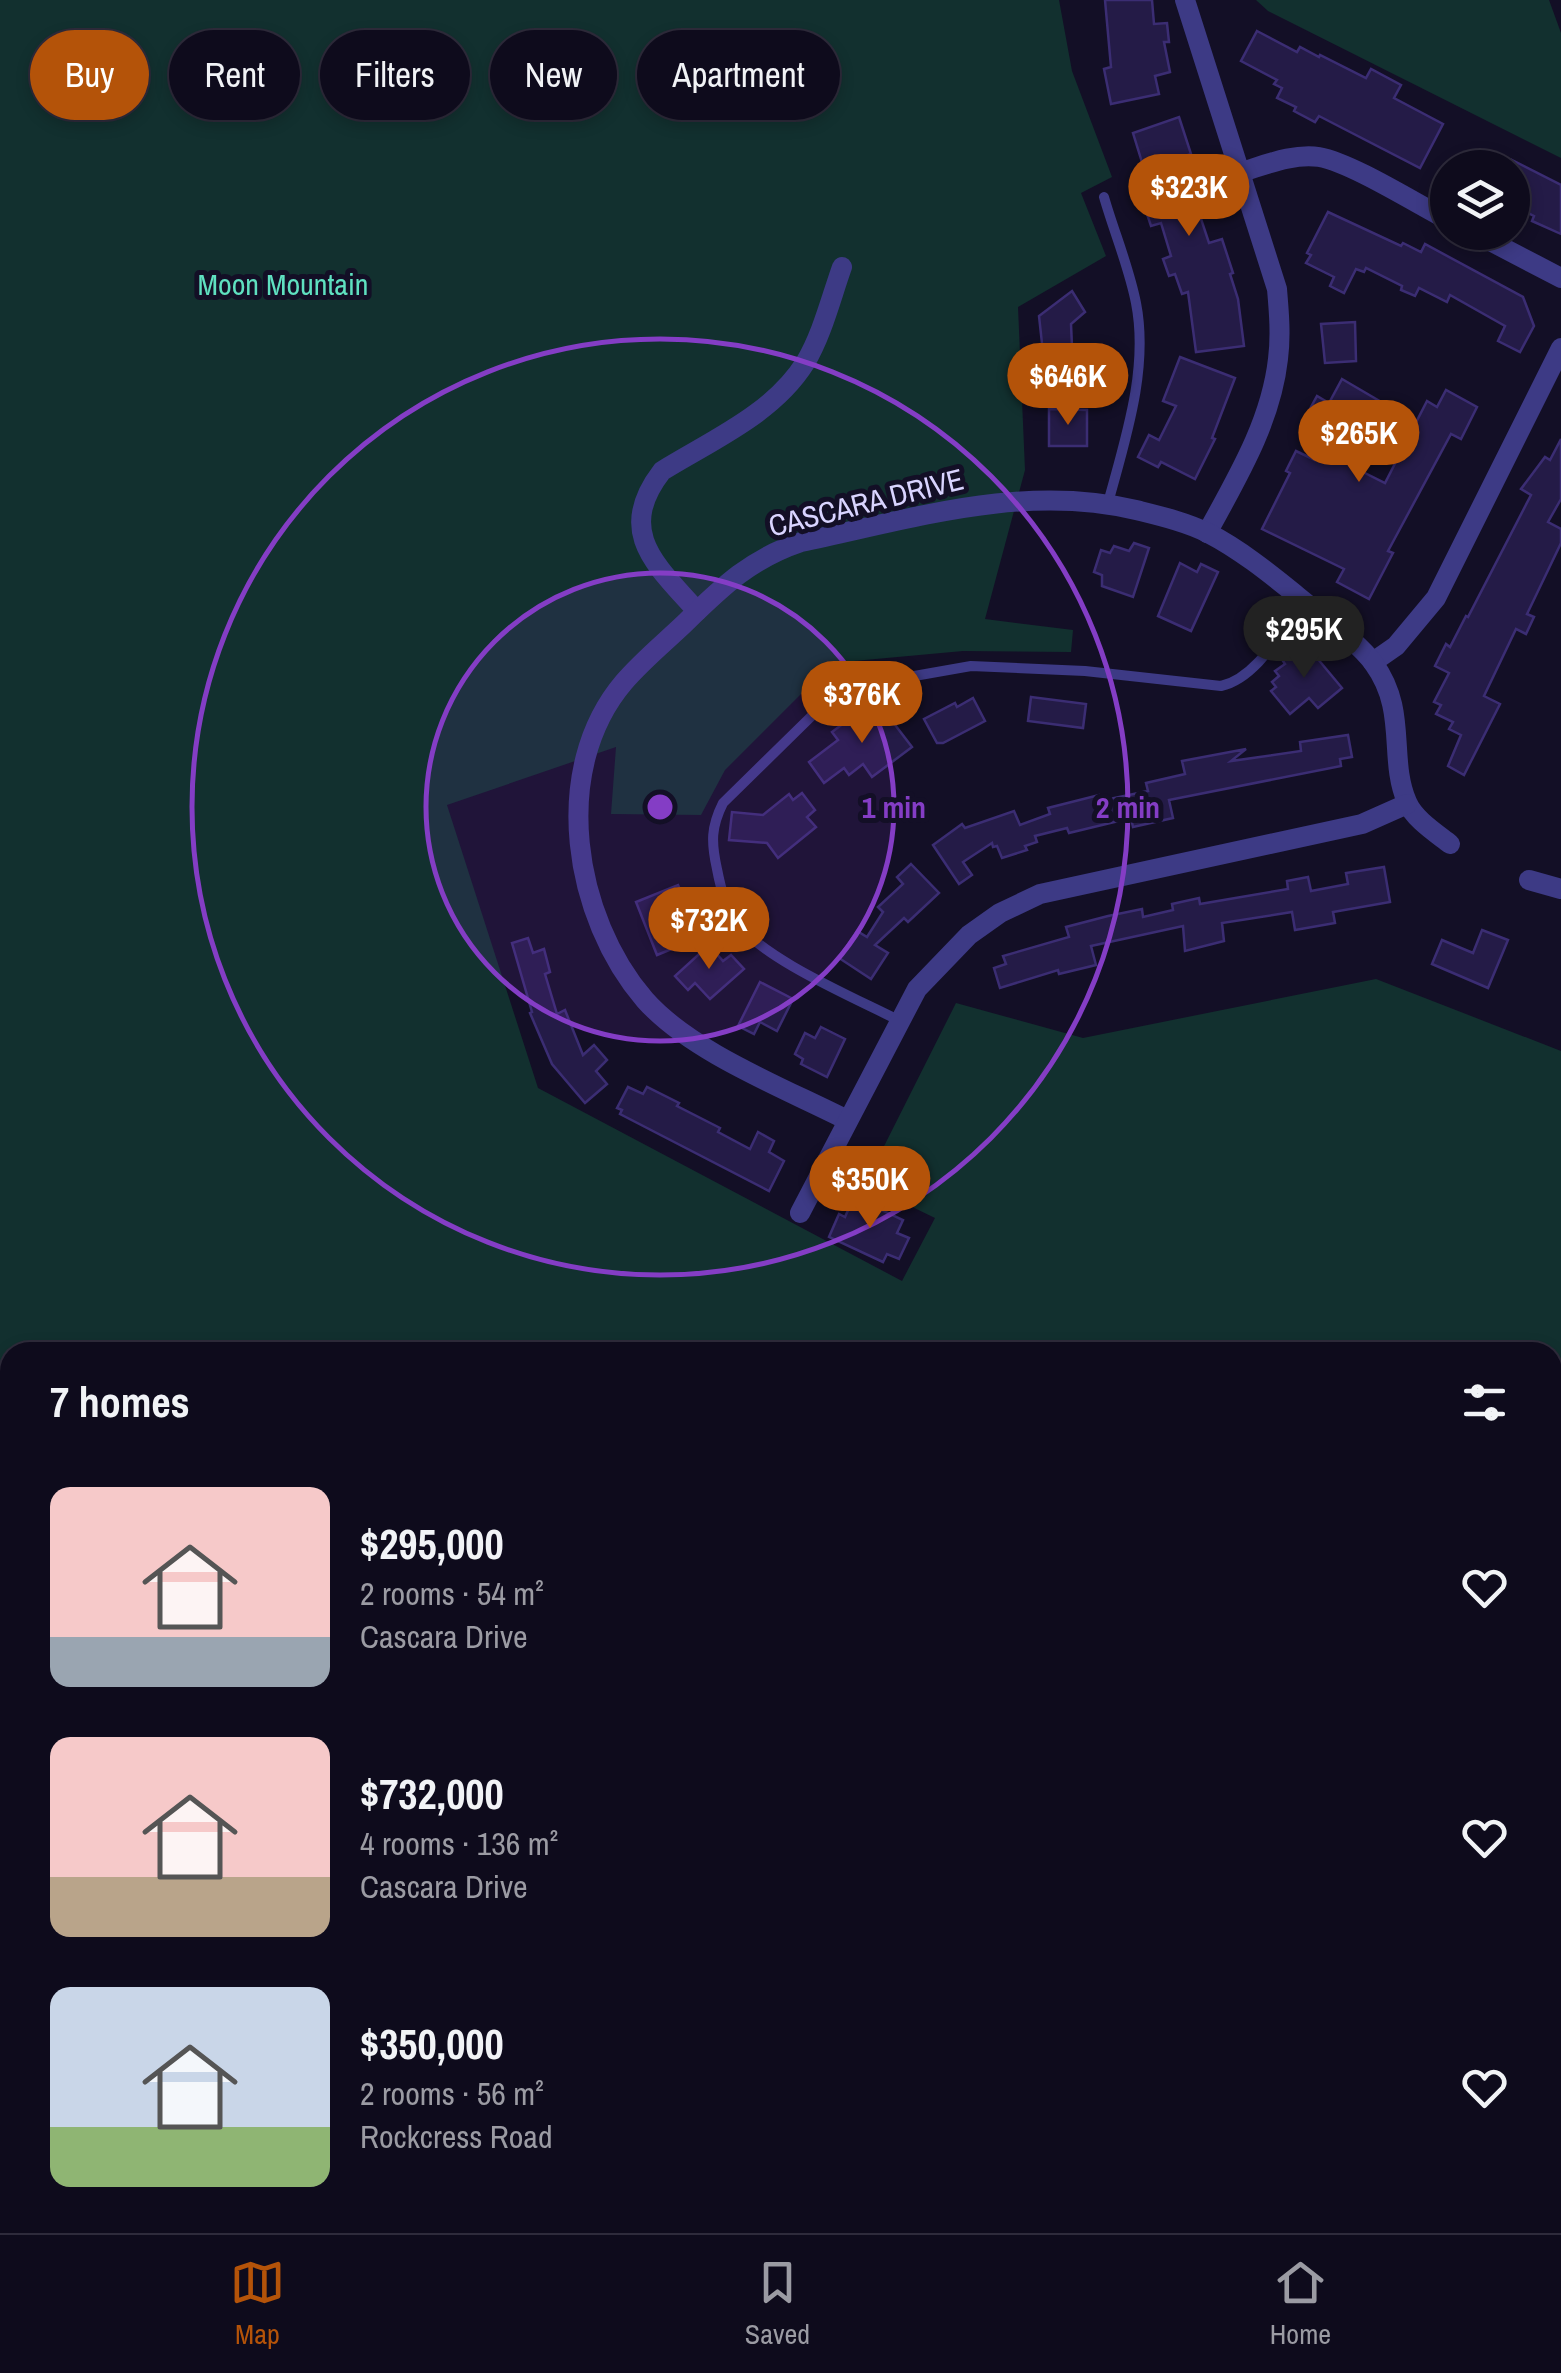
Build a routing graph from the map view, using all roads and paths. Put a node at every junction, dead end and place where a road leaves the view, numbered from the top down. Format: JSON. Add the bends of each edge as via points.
{"nodes":[{"id":1,"x":1185,"y":0,"type":"edge"},
{"id":2,"x":1242,"y":172,"type":"junction"},
{"id":3,"x":1104,"y":197,"type":"dead end"},
{"id":4,"x":1430,"y":211,"type":"edge"},
{"id":5,"x":1507,"y":250,"type":"edge"},
{"id":6,"x":842,"y":267,"type":"dead end"},
{"id":7,"x":1561,"y":278,"type":"edge"},
{"id":8,"x":1561,"y":348,"type":"edge"},
{"id":9,"x":1108,"y":503,"type":"junction"},
{"id":10,"x":1207,"y":532,"type":"junction"},
{"id":11,"x":1304,"y":602,"type":"junction"},
{"id":12,"x":697,"y":611,"type":"junction"},
{"id":13,"x":1374,"y":662,"type":"junction"},
{"id":14,"x":1407,"y":804,"type":"junction"},
{"id":15,"x":1450,"y":844,"type":"dead end"},
{"id":16,"x":1529,"y":880,"type":"dead end"},
{"id":17,"x":1561,"y":890,"type":"edge"},
{"id":18,"x":898,"y":1020,"type":"junction"},
{"id":19,"x":847,"y":1120,"type":"junction"},
{"id":20,"x":800,"y":1213,"type":"dead end"}],
"edges":[{"from":1,"to":2,"type":"street"},
{"from":2,"to":4,"type":"street","via":[[1318,157]]},
{"from":2,"to":10,"type":"street","via":[[1277,288],[1278,363],[1256,442]]},
{"from":3,"to":9,"type":"lane","via":[[1136,302],[1140,338],[1132,410]]},
{"from":5,"to":7,"type":"street"},
{"from":6,"to":12,"type":"street","via":[[808,358],[792,382],[772,403],[662,471],[651,486],[640,524],[644,546]]},
{"from":8,"to":13,"type":"street","via":[[1436,598]]},
{"from":9,"to":10,"type":"street","name":"CASCARA DRIVE"},
{"from":9,"to":12,"type":"street","name":"CASCARA DRIVE","via":[[992,502],[801,542],[744,568]]},
{"from":10,"to":11,"type":"street","name":"CASCARA DRIVE"},
{"from":11,"to":13,"type":"street","name":"CASCARA DRIVE"},
{"from":11,"to":18,"type":"lane","via":[[1248,672],[1221,686],[971,666],[852,687],[829,700],[724,803],[711,839],[734,919],[768,951]]},
{"from":12,"to":19,"type":"street","name":"CASCARA DRIVE","via":[[622,684],[582,770],[578,818],[592,898],[619,964],[673,1026]]},
{"from":13,"to":14,"type":"street","name":"CASCARA DRIVE","via":[[1398,722]]},
{"from":14,"to":15,"type":"street"},
{"from":14,"to":18,"type":"street","via":[[1362,824],[1040,894],[969,934],[917,989]]},
{"from":16,"to":17,"type":"street"},
{"from":18,"to":19,"type":"street"},
{"from":19,"to":20,"type":"street"}]}
